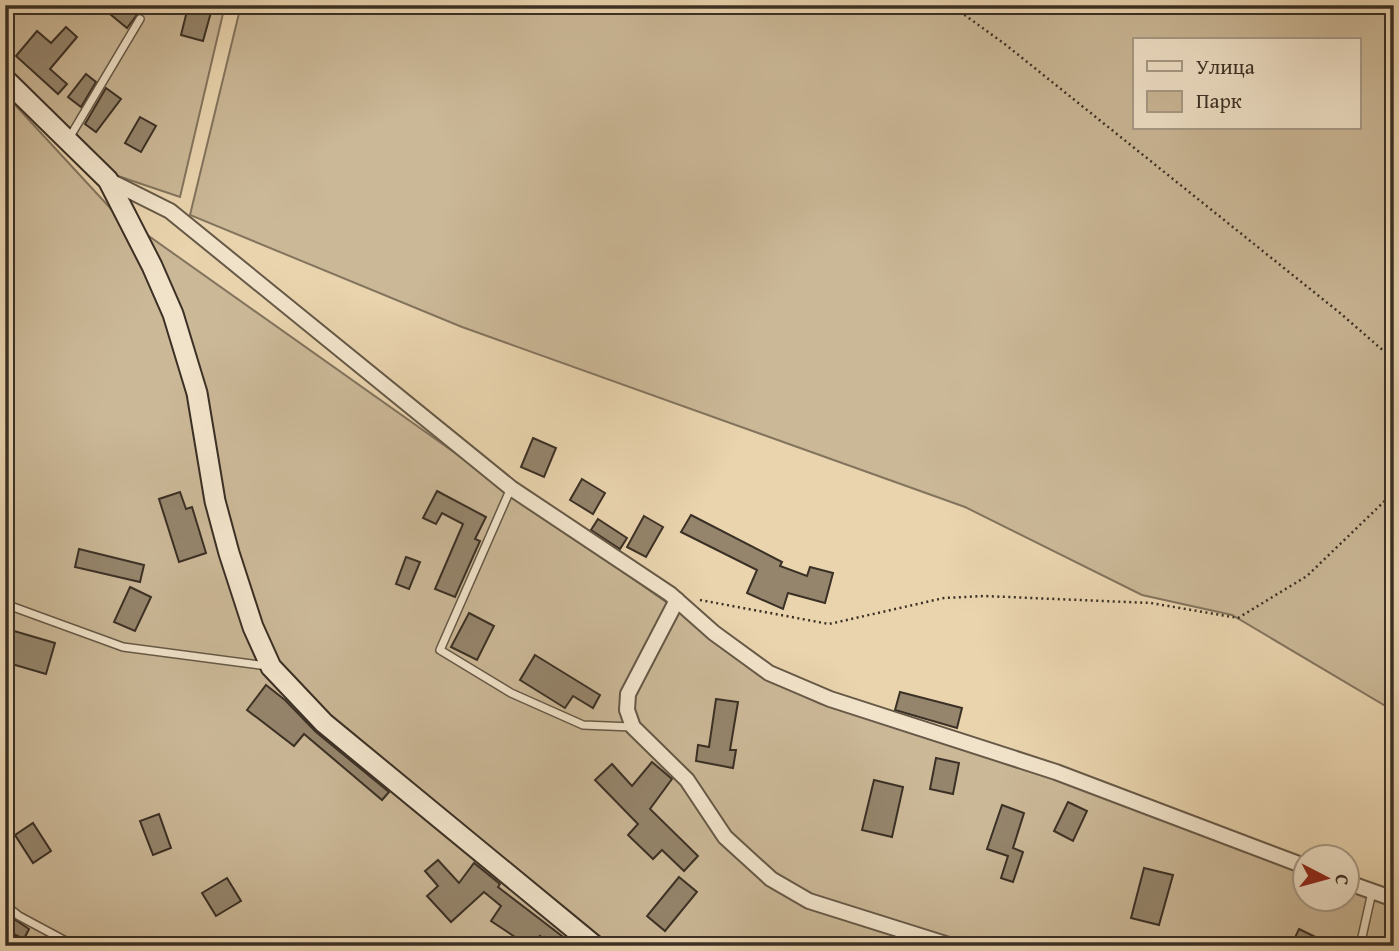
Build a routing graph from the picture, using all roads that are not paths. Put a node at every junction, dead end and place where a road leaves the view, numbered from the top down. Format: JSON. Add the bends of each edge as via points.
{"nodes":[{"id":1,"x":140,"y":19,"type":"dead end"},
{"id":2,"x":5,"y":79,"type":"edge"},
{"id":3,"x":68,"y":141,"type":"junction"},
{"id":4,"x":108,"y":180,"type":"junction"},
{"id":5,"x":512,"y":488,"type":"junction"},
{"id":6,"x":673,"y":597,"type":"junction"},
{"id":7,"x":5,"y":604,"type":"edge"},
{"id":8,"x":271,"y":667,"type":"junction"},
{"id":9,"x":633,"y":727,"type":"junction"},
{"id":10,"x":1290,"y":861,"type":"edge"},
{"id":11,"x":1360,"y":887,"type":"edge"},
{"id":12,"x":1372,"y":892,"type":"junction"},
{"id":13,"x":1394,"y":900,"type":"edge"},
{"id":14,"x":5,"y":905,"type":"edge"},
{"id":15,"x":75,"y":946,"type":"edge"},
{"id":16,"x":595,"y":946,"type":"edge"},
{"id":17,"x":951,"y":946,"type":"edge"},
{"id":18,"x":1360,"y":946,"type":"edge"}],
"edges":[{"from":1,"to":3,"type":"lane"},
{"from":2,"to":3,"type":"street"},
{"from":3,"to":4,"type":"street"},
{"from":4,"to":5,"type":"street","via":[[170,211]]},
{"from":4,"to":8,"type":"street","via":[[173,314],[197,393],[229,553]]},
{"from":5,"to":6,"type":"street"},
{"from":5,"to":9,"type":"lane","via":[[440,650],[511,694],[583,725]]},
{"from":6,"to":9,"type":"street","via":[[628,694]]},
{"from":6,"to":10,"type":"street","via":[[741,654],[797,687],[1056,772]]},
{"from":7,"to":8,"type":"lane","via":[[124,647]]},
{"from":8,"to":16,"type":"street","via":[[324,723]]},
{"from":9,"to":17,"type":"street","via":[[687,780],[729,841],[784,889],[808,901]]},
{"from":11,"to":12,"type":"street"},
{"from":12,"to":13,"type":"street"},
{"from":12,"to":18,"type":"lane"},
{"from":14,"to":15,"type":"lane"}]}
